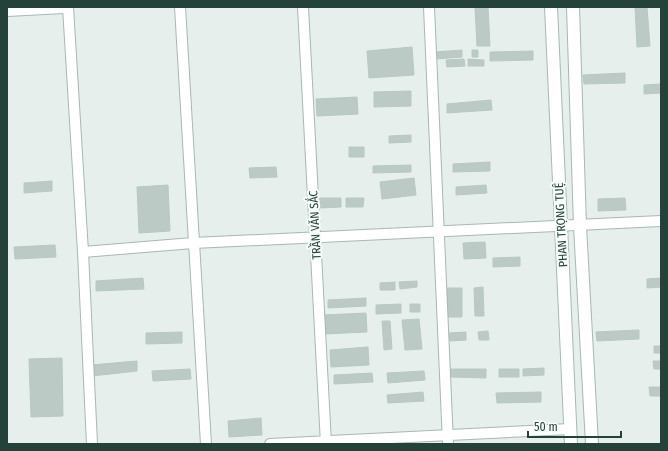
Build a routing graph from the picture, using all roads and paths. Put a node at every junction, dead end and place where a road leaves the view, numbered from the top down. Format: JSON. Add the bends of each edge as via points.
{"nodes":[{"id":1,"x":64,"y":7,"type":"edge"},
{"id":2,"x":68,"y":7,"type":"edge"},
{"id":3,"x":180,"y":7,"type":"edge"},
{"id":4,"x":303,"y":7,"type":"edge"},
{"id":5,"x":428,"y":7,"type":"edge"},
{"id":6,"x":551,"y":7,"type":"edge"},
{"id":7,"x":573,"y":7,"type":"edge"},
{"id":8,"x":7,"y":10,"type":"edge"},
{"id":9,"x":661,"y":221,"type":"edge"},
{"id":10,"x":580,"y":226,"type":"junction"},
{"id":11,"x":561,"y":227,"type":"junction"},
{"id":12,"x":439,"y":233,"type":"junction"},
{"id":13,"x":315,"y":238,"type":"junction"},
{"id":14,"x":193,"y":243,"type":"junction"},
{"id":15,"x":83,"y":252,"type":"junction"},
{"id":16,"x":570,"y":429,"type":"junction"},
{"id":17,"x":448,"y":439,"type":"edge"},
{"id":18,"x":326,"y":443,"type":"edge"},
{"id":19,"x":92,"y":444,"type":"edge"},
{"id":20,"x":206,"y":444,"type":"edge"},
{"id":21,"x":270,"y":444,"type":"edge"},
{"id":22,"x":571,"y":444,"type":"edge"},
{"id":23,"x":592,"y":444,"type":"edge"}],
"edges":[{"from":1,"to":8,"type":"street"},
{"from":2,"to":15,"type":"street"},
{"from":3,"to":14,"type":"street"},
{"from":4,"to":13,"type":"street","name":"TRẦN VĂN SẮC"},
{"from":5,"to":12,"type":"street"},
{"from":6,"to":11,"type":"street","name":"PHAN TRỌNG TUỆ"},
{"from":7,"to":10,"type":"street","name":"PHAN TRỌNG TUỆ"},
{"from":9,"to":10,"type":"street"},
{"from":10,"to":11,"type":"street"},
{"from":10,"to":23,"type":"street","name":"PHAN TRỌNG TUỆ"},
{"from":11,"to":12,"type":"street"},
{"from":11,"to":16,"type":"street","name":"PHAN TRỌNG TUỆ"},
{"from":12,"to":13,"type":"street"},
{"from":12,"to":17,"type":"street"},
{"from":13,"to":14,"type":"street"},
{"from":13,"to":18,"type":"street","name":"TRẦN VĂN SẮC"},
{"from":14,"to":15,"type":"street"},
{"from":14,"to":20,"type":"street"},
{"from":15,"to":19,"type":"street"},
{"from":16,"to":17,"type":"street"},
{"from":16,"to":22,"type":"street","name":"PHAN TRỌNG TUỆ"},
{"from":17,"to":18,"type":"street"},
{"from":18,"to":21,"type":"street"}]}
